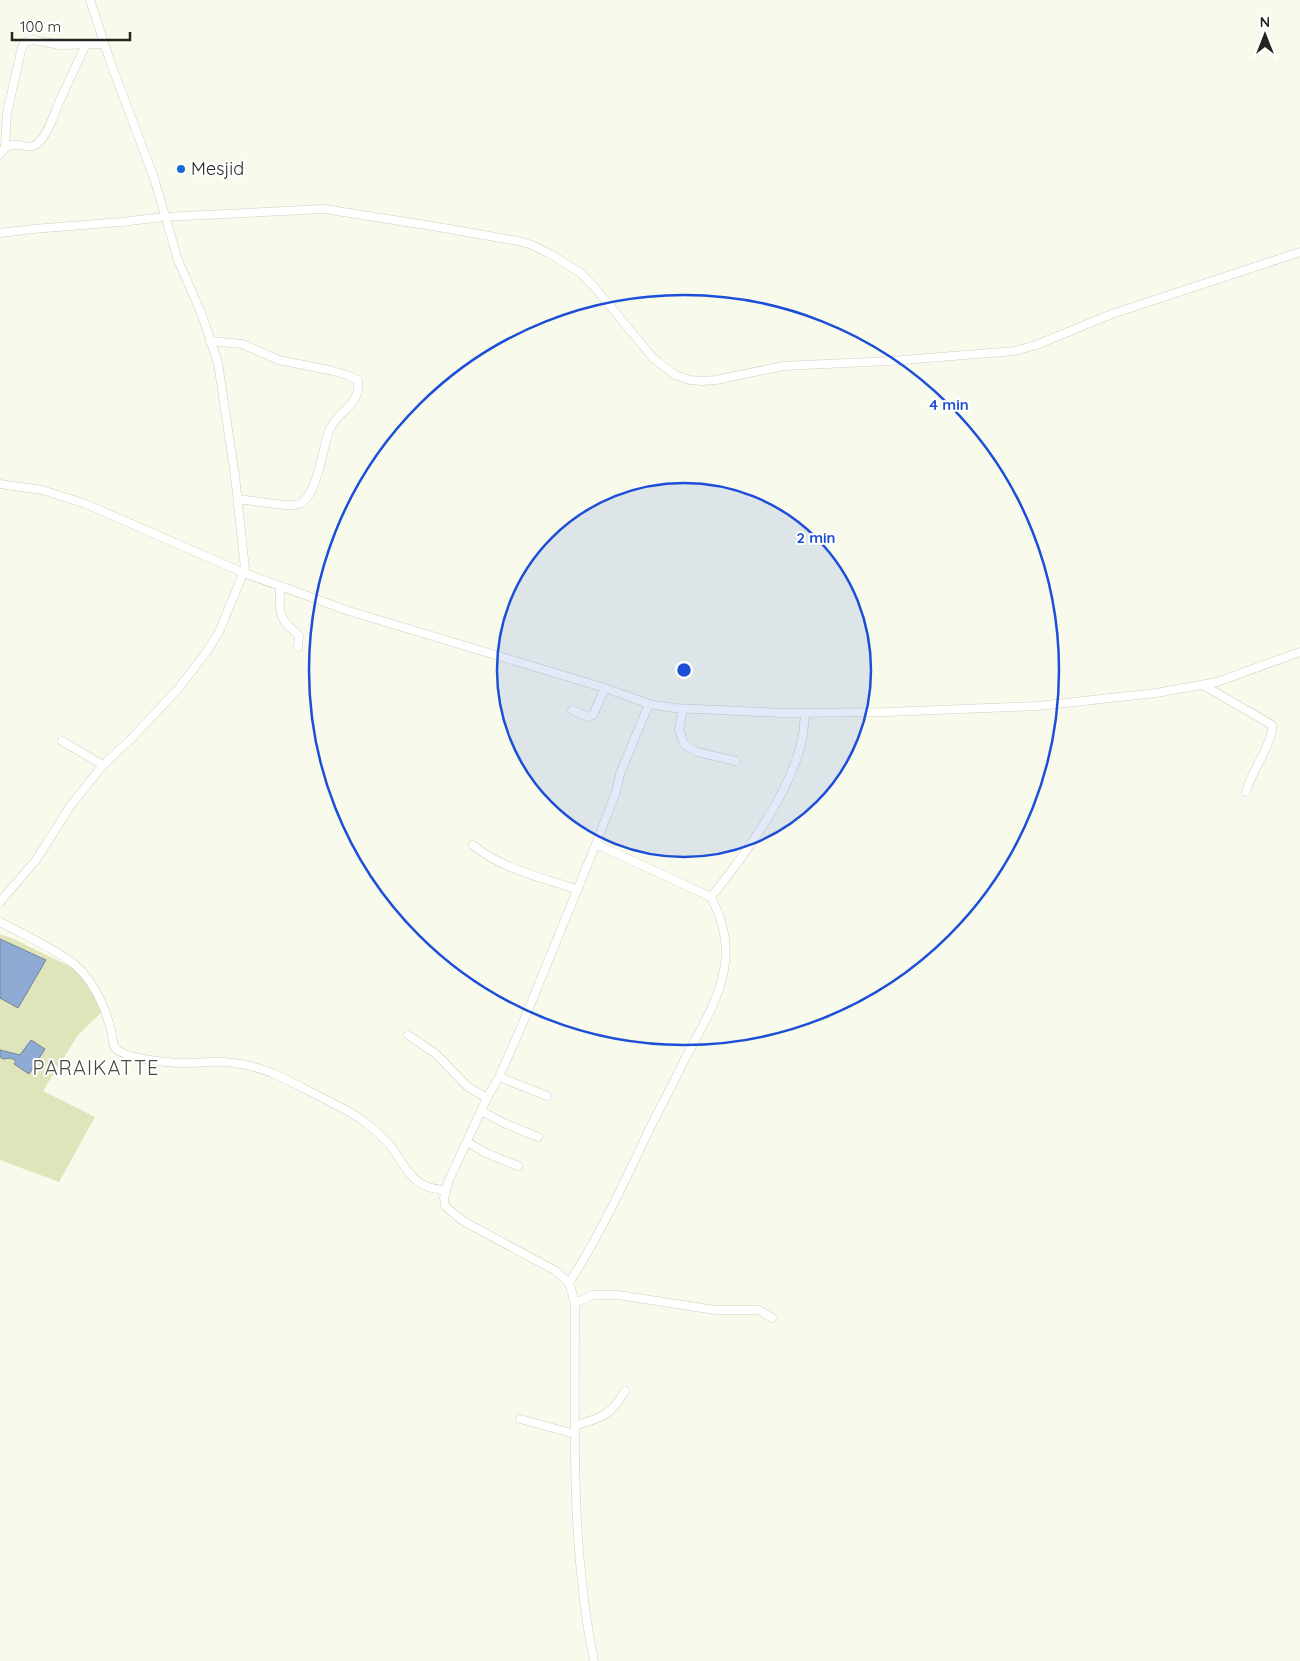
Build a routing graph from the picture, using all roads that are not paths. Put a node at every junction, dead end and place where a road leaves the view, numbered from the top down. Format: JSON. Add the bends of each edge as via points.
{"nodes":[{"id":1,"x":90,"y":0,"type":"edge"},
{"id":2,"x":104,"y":44,"type":"junction"},
{"id":3,"x":86,"y":45,"type":"junction"},
{"id":4,"x":2,"y":150,"type":"edge"},
{"id":5,"x":164,"y":217,"type":"junction"},
{"id":6,"x":0,"y":233,"type":"edge"},
{"id":7,"x":1300,"y":252,"type":"edge"},
{"id":8,"x":210,"y":341,"type":"junction"},
{"id":9,"x":0,"y":484,"type":"edge"},
{"id":10,"x":238,"y":499,"type":"junction"},
{"id":11,"x":244,"y":573,"type":"junction"},
{"id":12,"x":280,"y":587,"type":"junction"},
{"id":13,"x":298,"y":647,"type":"dead end"},
{"id":14,"x":1300,"y":652,"type":"edge"},
{"id":15,"x":1203,"y":685,"type":"junction"},
{"id":16,"x":605,"y":688,"type":"junction"},
{"id":17,"x":649,"y":704,"type":"junction"},
{"id":18,"x":683,"y":709,"type":"junction"},
{"id":19,"x":572,"y":710,"type":"dead end"},
{"id":20,"x":805,"y":713,"type":"junction"},
{"id":21,"x":62,"y":742,"type":"dead end"},
{"id":22,"x":736,"y":761,"type":"dead end"},
{"id":23,"x":103,"y":765,"type":"junction"},
{"id":24,"x":1246,"y":792,"type":"dead end"},
{"id":25,"x":596,"y":844,"type":"junction"},
{"id":26,"x":473,"y":845,"type":"dead end"},
{"id":27,"x":578,"y":890,"type":"junction"},
{"id":28,"x":711,"y":897,"type":"junction"},
{"id":29,"x":0,"y":902,"type":"edge"},
{"id":30,"x":0,"y":922,"type":"edge"},
{"id":31,"x":408,"y":1035,"type":"dead end"},
{"id":32,"x":499,"y":1077,"type":"junction"},
{"id":33,"x":547,"y":1096,"type":"dead end"},
{"id":34,"x":487,"y":1098,"type":"junction"},
{"id":35,"x":481,"y":1111,"type":"junction"},
{"id":36,"x":538,"y":1137,"type":"dead end"},
{"id":37,"x":467,"y":1142,"type":"junction"},
{"id":38,"x":518,"y":1166,"type":"dead end"},
{"id":39,"x":446,"y":1190,"type":"junction"},
{"id":40,"x":569,"y":1283,"type":"junction"},
{"id":41,"x":575,"y":1303,"type":"junction"},
{"id":42,"x":772,"y":1318,"type":"dead end"},
{"id":43,"x":625,"y":1391,"type":"dead end"},
{"id":44,"x":520,"y":1419,"type":"dead end"},
{"id":45,"x":576,"y":1425,"type":"junction"},
{"id":46,"x":575,"y":1434,"type":"junction"},
{"id":47,"x":594,"y":1661,"type":"edge"}],
"edges":[{"from":1,"to":2,"type":"street"},
{"from":2,"to":3,"type":"street"},
{"from":2,"to":5,"type":"street","via":[[154,178]]},
{"from":3,"to":4,"type":"street","via":[[39,142],[29,146],[12,144]]},
{"from":3,"to":4,"type":"street","via":[[25,42],[7,113]]},
{"from":5,"to":6,"type":"street"},
{"from":5,"to":7,"type":"street","via":[[334,210],[532,245],[581,273],[653,358],[675,375],[702,381],[783,366],[1015,351],[1112,314]]},
{"from":5,"to":8,"type":"street"},
{"from":8,"to":10,"type":"street","via":[[223,389]]},
{"from":8,"to":10,"type":"street","via":[[242,344],[279,360],[329,370],[358,380],[355,400],[332,424],[307,498],[299,504],[289,505]]},
{"from":9,"to":11,"type":"street","via":[[42,490],[86,504]]},
{"from":10,"to":11,"type":"street"},
{"from":11,"to":12,"type":"street"},
{"from":11,"to":23,"type":"street","via":[[206,654],[178,690]]},
{"from":12,"to":13,"type":"street","via":[[282,614],[299,636]]},
{"from":12,"to":16,"type":"street","via":[[396,627]]},
{"from":14,"to":15,"type":"street"},
{"from":15,"to":20,"type":"street","via":[[1038,706]]},
{"from":15,"to":24,"type":"street","via":[[1272,725],[1271,735]]},
{"from":16,"to":17,"type":"street"},
{"from":16,"to":19,"type":"street","via":[[593,715]]},
{"from":17,"to":18,"type":"street"},
{"from":17,"to":25,"type":"street"},
{"from":18,"to":20,"type":"street"},
{"from":18,"to":22,"type":"street","via":[[679,730],[684,744],[697,752]]},
{"from":20,"to":28,"type":"street","via":[[802,742],[780,794],[734,868]]},
{"from":21,"to":23,"type":"street"},
{"from":23,"to":29,"type":"street","via":[[71,805],[36,860]]},
{"from":25,"to":27,"type":"street"},
{"from":25,"to":28,"type":"street"},
{"from":26,"to":27,"type":"street","via":[[516,870]]},
{"from":27,"to":32,"type":"street"},
{"from":28,"to":40,"type":"street","via":[[726,936],[724,972],[716,995],[609,1215]]},
{"from":30,"to":39,"type":"street","via":[[75,965],[98,993],[114,1046],[122,1053],[134,1058],[179,1063],[232,1063],[281,1076],[353,1114],[387,1142],[415,1181],[437,1190]]},
{"from":31,"to":34,"type":"street","via":[[436,1054],[468,1087]]},
{"from":32,"to":33,"type":"street"},
{"from":32,"to":34,"type":"street"},
{"from":34,"to":35,"type":"street"},
{"from":35,"to":36,"type":"street"},
{"from":35,"to":37,"type":"street"},
{"from":37,"to":38,"type":"street"},
{"from":37,"to":39,"type":"street"},
{"from":39,"to":40,"type":"street","via":[[445,1206],[451,1212],[556,1270]]},
{"from":40,"to":41,"type":"street"},
{"from":41,"to":42,"type":"street","via":[[593,1295],[618,1295],[714,1310],[759,1310]]},
{"from":41,"to":45,"type":"street"},
{"from":43,"to":45,"type":"street","via":[[612,1411]]},
{"from":44,"to":46,"type":"street"},
{"from":45,"to":46,"type":"street"},
{"from":46,"to":47,"type":"street","via":[[579,1554]]}]}
